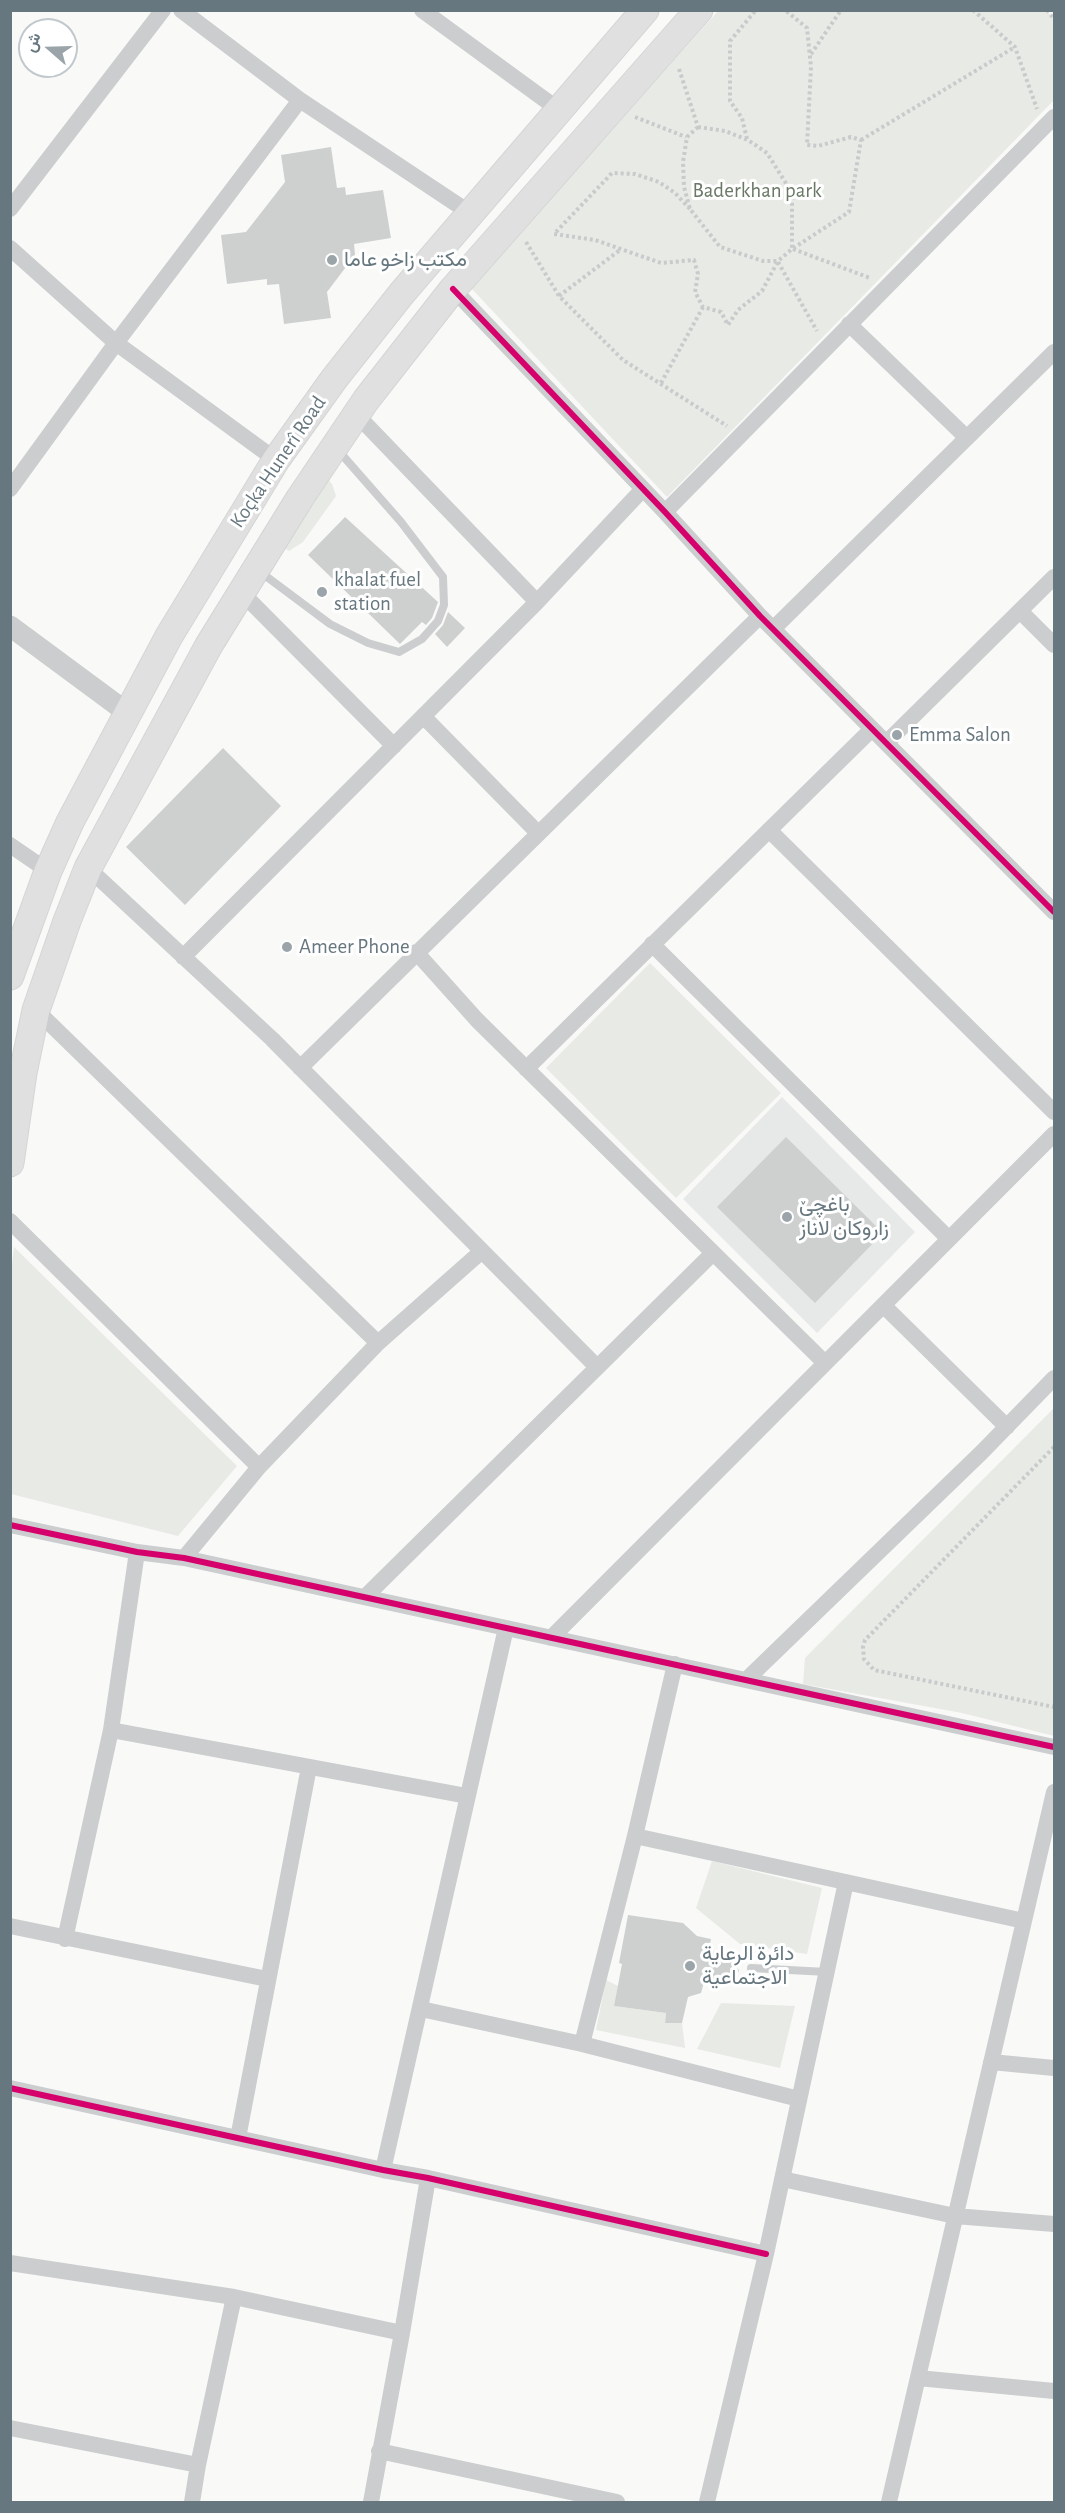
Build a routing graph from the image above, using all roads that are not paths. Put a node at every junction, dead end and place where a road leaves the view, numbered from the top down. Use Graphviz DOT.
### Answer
graph roads {
  1 [pos="163,10"];
  2 [pos="181,10"];
  3 [pos="422,10"];
  4 [pos="645,10"];
  5 [pos="699,10"];
  6 [pos="300,100"];
  7 [pos="559,110"];
  8 [pos="1047,116"];
  9 [pos="10,209"];
  10 [pos="470,213"];
  11 [pos="10,248"];
  12 [pos="453,290"];
  13 [pos="849,324"];
  14 [pos="369,333"];
  15 [pos="116,343"];
  16 [pos="1054,352"];
  17 [pos="401,356"];
  18 [pos="356,414"];
  19 [pos="967,438"];
  20 [pos="334,446"];
  21 [pos="276,460"];
  22 [pos="10,489"];
  23 [pos="643,489"];
  24 [pos="665,512"];
  25 [pos="256,568"];
  26 [pos="1054,577"];
  27 [pos="242,593"];
  28 [pos="537,602"];
  29 [pos="1020,611"];
  30 [pos="760,616"];
  31 [pos="10,626"];
  32 [pos="773,629"];
  33 [pos="1054,645"];
  34 [pos="129,714"];
  35 [pos="423,716"];
  36 [pos="872,729"];
  37 [pos="886,743"];
  38 [pos="394,746"];
  39 [pos="769,830"];
  40 [pos="538,833"];
  41 [pos="10,845"];
  42 [pos="88,868"];
  43 [pos="48,871"];
  44 [pos="1054,912"];
  45 [pos="652,944"];
  46 [pos="416,952"];
  47 [pos="183,957"];
  48 [pos="10,976"];
  49 [pos="36,1010"];
  50 [pos="300,1068"];
  51 [pos="526,1069"];
  52 [pos="1054,1112"];
  53 [pos="1054,1134"];
  54 [pos="10,1163"];
  55 [pos="10,1221"];
  56 [pos="949,1239"];
  57 [pos="482,1251"];
  58 [pos="713,1253"];
  59 [pos="883,1305"];
  60 [pos="378,1343"];
  61 [pos="825,1363"];
  62 [pos="596,1366"];
  63 [pos="1054,1378"];
  64 [pos="1007,1427"];
  65 [pos="259,1467"];
  66 [pos="10,1525"];
  67 [pos="137,1552"];
  68 [pos="184,1558"];
  69 [pos="365,1597"];
  70 [pos="506,1628"];
  71 [pos="551,1638"];
  72 [pos="675,1664"];
  73 [pos="746,1680"];
  74 [pos="111,1730"];
  75 [pos="1054,1747"];
  76 [pos="309,1767"];
  77 [pos="1054,1792"];
  78 [pos="467,1796"];
  79 [pos="635,1836"];
  80 [pos="846,1882"];
  81 [pos="1024,1921"];
  82 [pos="10,1926"];
  83 [pos="65,1939"];
  84 [pos="751,1968"];
  85 [pos="826,1972"];
  86 [pos="267,1979"];
  87 [pos="421,2009"];
  88 [pos="582,2044"];
  89 [pos="991,2062"];
  90 [pos="1054,2068"];
  91 [pos="10,2088"];
  92 [pos="799,2099"];
  93 [pos="238,2138"];
  94 [pos="382,2170"];
  95 [pos="428,2178"];
  96 [pos="782,2179"];
  97 [pos="955,2216"];
  98 [pos="1054,2224"];
  99 [pos="766,2254"];
  100 [pos="10,2263"];
  101 [pos="234,2297"];
  102 [pos="402,2333"];
  103 [pos="918,2378"];
  104 [pos="1054,2391"];
  105 [pos="10,2428"];
  106 [pos="379,2451"];
  107 [pos="198,2465"];
  108 [pos="192,2502"];
  109 [pos="371,2502"];
  110 [pos="617,2502"];
  111 [pos="707,2502"];
  112 [pos="889,2502"];
  1 -- 9 [label="street"];
  2 -- 6 [label="street"];
  3 -- 7 [label="street"];
  4 -- 7 [label="main road, Koçka Hunerî Road"];
  5 -- 12 [label="main road"];
  6 -- 10 [label="street"];
  6 -- 15 [label="street"];
  7 -- 10 [label="main road, Koçka Hunerî Road"];
  8 -- 13 [label="street"];
  10 -- 14 [label="main road, Koçka Hunerî Road"];
  11 -- 15 [label="street"];
  12 -- 17 [label="main road"];
  12 -- 23 [label="street"];
  13 -- 19 [label="street"];
  13 -- 24 [label="street"];
  14 -- 17 [label="main road"];
  14 -- 21 [label="main road, Koçka Hunerî Road"];
  15 -- 21 [label="street"];
  15 -- 22 [label="street"];
  16 -- 19 [label="street"];
  17 -- 18 [label="main road"];
  18 -- 20 [label="main road"];
  18 -- 28 [label="street"];
  19 -- 32 [label="street"];
  20 -- 25 [label="main road"];
  20 -- 25 [label="lane"];
  21 -- 34 [label="main road, Koçka Hunerî Road"];
  23 -- 24 [label="street"];
  23 -- 28 [label="street"];
  24 -- 30 [label="street"];
  25 -- 27 [label="main road"];
  26 -- 29 [label="street"];
  27 -- 38 [label="street"];
  27 -- 42 [label="main road"];
  28 -- 35 [label="street"];
  29 -- 33 [label="street"];
  29 -- 37 [label="street"];
  30 -- 32 [label="street"];
  30 -- 40 [label="street"];
  31 -- 34 [label="street"];
  32 -- 36 [label="street"];
  34 -- 43 [label="main road, Koçka Hunerî Road"];
  35 -- 38 [label="street"];
  35 -- 40 [label="street"];
  36 -- 37 [label="street"];
  36 -- 39 [label="street"];
  37 -- 44 [label="street"];
  38 -- 47 [label="street"];
  39 -- 45 [label="street"];
  39 -- 52 [label="street"];
  40 -- 46 [label="street"];
  41 -- 43 [label="street"];
  42 -- 47 [label="street"];
  42 -- 49 [label="main road"];
  43 -- 48 [label="main road, Koçka Hunerî Road"];
  45 -- 51 [label="street"];
  45 -- 56 [label="street"];
  46 -- 50 [label="street"];
  46 -- 51 [label="street"];
  47 -- 50 [label="street"];
  49 -- 54 [label="main road"];
  49 -- 60 [label="street"];
  50 -- 57 [label="street"];
  51 -- 58 [label="street"];
  53 -- 56 [label="street"];
  55 -- 65 [label="street"];
  56 -- 59 [label="street"];
  57 -- 60 [label="street"];
  57 -- 62 [label="street"];
  58 -- 61 [label="street"];
  58 -- 62 [label="street"];
  59 -- 61 [label="street"];
  59 -- 64 [label="street"];
  60 -- 65 [label="street"];
  61 -- 71 [label="street"];
  62 -- 69 [label="street"];
  63 -- 64 [label="street"];
  64 -- 73 [label="street"];
  65 -- 68 [label="street"];
  66 -- 67 [label="street"];
  67 -- 68 [label="street"];
  67 -- 74 [label="street"];
  68 -- 69 [label="street"];
  69 -- 70 [label="street"];
  70 -- 71 [label="street"];
  70 -- 78 [label="street"];
  71 -- 72 [label="street"];
  72 -- 73 [label="street"];
  72 -- 79 [label="street"];
  73 -- 75 [label="street"];
  74 -- 76 [label="street"];
  74 -- 83 [label="street"];
  76 -- 78 [label="street"];
  76 -- 86 [label="street"];
  77 -- 81 [label="street"];
  78 -- 87 [label="street"];
  79 -- 80 [label="street"];
  79 -- 88 [label="street"];
  80 -- 81 [label="street"];
  80 -- 85 [label="street"];
  81 -- 89 [label="street"];
  82 -- 83 [label="street"];
  83 -- 86 [label="street"];
  84 -- 85 [label="lane"];
  85 -- 92 [label="street"];
  86 -- 93 [label="street"];
  87 -- 88 [label="street"];
  87 -- 94 [label="street"];
  88 -- 92 [label="street"];
  89 -- 90 [label="street"];
  89 -- 97 [label="street"];
  91 -- 93 [label="street"];
  92 -- 96 [label="street"];
  93 -- 94 [label="street"];
  94 -- 95 [label="street"];
  95 -- 99 [label="street"];
  95 -- 102 [label="street"];
  96 -- 97 [label="street"];
  96 -- 99 [label="street"];
  97 -- 98 [label="street"];
  97 -- 103 [label="street"];
  99 -- 111 [label="street"];
  100 -- 101 [label="street"];
  101 -- 102 [label="street"];
  101 -- 107 [label="street"];
  102 -- 106 [label="street"];
  103 -- 104 [label="street"];
  103 -- 112 [label="street"];
  105 -- 107 [label="street"];
  106 -- 109 [label="street"];
  106 -- 110 [label="street"];
  107 -- 108 [label="street"];
}
